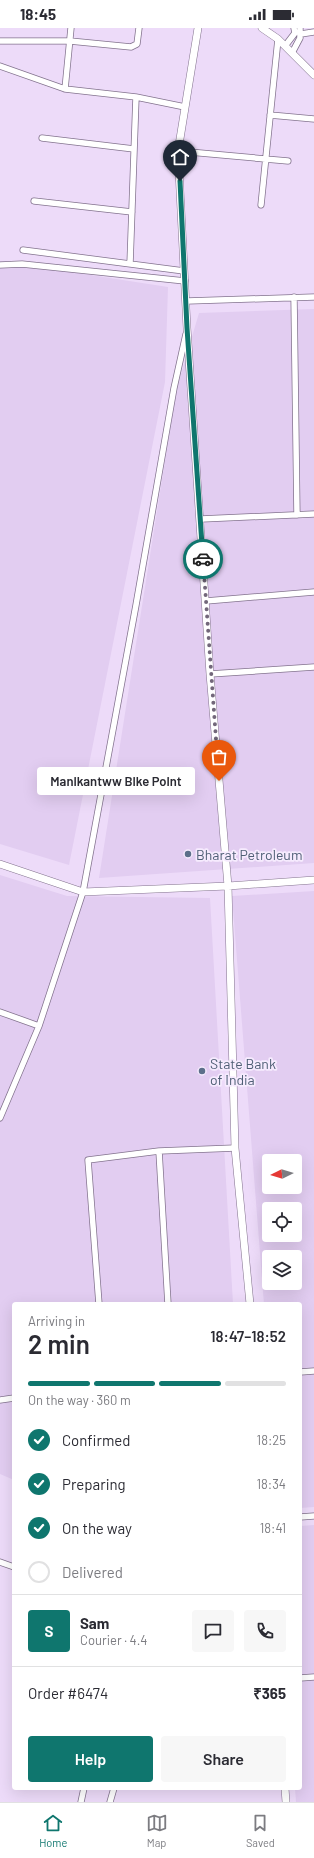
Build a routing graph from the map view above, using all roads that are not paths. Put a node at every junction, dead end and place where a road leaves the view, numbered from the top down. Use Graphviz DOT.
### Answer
graph roads {
  1 [pos="71,28"];
  2 [pos="139,28"];
  3 [pos="198,28"];
  4 [pos="262,28"];
  5 [pos="294,28"];
  6 [pos="300,31"];
  7 [pos="314,32"];
  8 [pos="278,39"];
  9 [pos="0,41"];
  10 [pos="70,41"];
  11 [pos="285,46"];
  12 [pos="292,53"];
  13 [pos="0,66"];
  14 [pos="314,75"];
  15 [pos="65,89"];
  16 [pos="136,97"];
  17 [pos="185,107"];
  18 [pos="270,115"];
  19 [pos="314,119"];
  20 [pos="42,138"];
  21 [pos="134,148"];
  22 [pos="178,151"];
  23 [pos="266,159"];
  24 [pos="288,161"];
  25 [pos="34,201"];
  26 [pos="261,205"];
  27 [pos="132,212"];
  28 [pos="23,250"];
  29 [pos="130,264"];
  30 [pos="0,265"];
  31 [pos="184,271"];
  32 [pos="185,281"];
  33 [pos="314,297"];
  34 [pos="294,298"];
  35 [pos="187,301"];
  36 [pos="187,328"];
  37 [pos="314,514"];
  38 [pos="297,515"];
  39 [pos="201,519"];
  40 [pos="314,592"];
  41 [pos="206,601"];
  42 [pos="314,667"];
  43 [pos="210,674"];
  44 [pos="0,864"];
  45 [pos="314,880"];
  46 [pos="228,886"];
  47 [pos="83,892"];
  48 [pos="0,1012"];
  49 [pos="39,1026"];
  50 [pos="0,1118"];
  51 [pos="235,1148"];
  52 [pos="159,1151"];
  53 [pos="99,1302"];
  54 [pos="168,1302"];
  55 [pos="250,1302"];
  56 [pos="314,1371"];
  57 [pos="302,1372"];
  58 [pos="12,1398"];
  59 [pos="0,1400"];
  60 [pos="314,1516"];
  61 [pos="302,1517"];
  62 [pos="0,1562"];
  63 [pos="12,1566"];
  64 [pos="314,1677"];
  65 [pos="302,1678"];
  66 [pos="84,1790"];
  67 [pos="113,1790"];
  68 [pos="285,1790"];
  69 [pos="81,1802"];
  70 [pos="110,1802"];
  71 [pos="286,1802"];
  1 -- 10 [label="street"];
  2 -- 10 [label="street"];
  3 -- 17 [label="street"];
  4 -- 8 [label="street"];
  5 -- 11 [label="street"];
  6 -- 7 [label="street"];
  6 -- 12 [label="street"];
  8 -- 11 [label="street"];
  8 -- 18 [label="street"];
  9 -- 10 [label="street"];
  10 -- 15 [label="street"];
  11 -- 12 [label="street"];
  12 -- 14 [label="street"];
  13 -- 15 [label="street"];
  15 -- 16 [label="street"];
  16 -- 17 [label="street"];
  16 -- 21 [label="street"];
  17 -- 22 [label="street"];
  18 -- 19 [label="street"];
  18 -- 23 [label="street"];
  20 -- 21 [label="street"];
  21 -- 27 [label="street"];
  22 -- 23 [label="street"];
  22 -- 31 [label="street"];
  23 -- 24 [label="street"];
  23 -- 26 [label="street"];
  25 -- 27 [label="street"];
  27 -- 29 [label="street"];
  28 -- 29 [label="street"];
  29 -- 31 [label="street"];
  30 -- 32 [label="street"];
  31 -- 32 [label="street"];
  32 -- 35 [label="street"];
  33 -- 34 [label="street"];
  34 -- 35 [label="street"];
  34 -- 38 [label="street"];
  35 -- 36 [label="street"];
  36 -- 39 [label="street"];
  36 -- 47 [label="street"];
  37 -- 38 [label="street"];
  38 -- 39 [label="street"];
  39 -- 41 [label="street"];
  40 -- 41 [label="street"];
  41 -- 43 [label="street"];
  42 -- 43 [label="street"];
  43 -- 46 [label="street"];
  44 -- 47 [label="street"];
  45 -- 46 [label="street"];
  46 -- 47 [label="street"];
  46 -- 51 [label="street"];
  47 -- 49 [label="street"];
  48 -- 49 [label="street"];
  49 -- 50 [label="street"];
  51 -- 52 [label="street"];
  51 -- 55 [label="street"];
  52 -- 53 [label="street"];
  52 -- 54 [label="street"];
  56 -- 57 [label="street"];
  58 -- 59 [label="street"];
  60 -- 61 [label="street"];
  62 -- 63 [label="street"];
  64 -- 65 [label="street"];
  66 -- 69 [label="street"];
  67 -- 70 [label="street"];
  68 -- 71 [label="street"];
}
